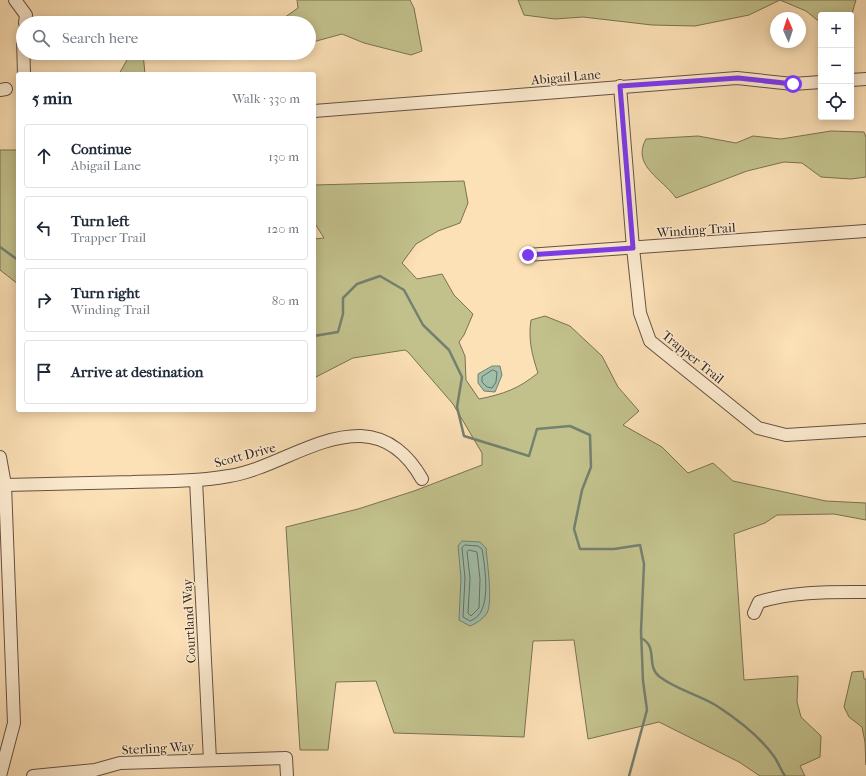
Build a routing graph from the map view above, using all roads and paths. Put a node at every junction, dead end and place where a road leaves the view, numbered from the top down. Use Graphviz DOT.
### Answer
graph roads {
  1 [pos="15,0"];
  2 [pos="26,16"];
  3 [pos="24,60"];
  4 [pos="24,72"];
  5 [pos="854,80"];
  6 [pos="866,80"];
  7 [pos="818,82"];
  8 [pos="620,86"];
  9 [pos="316,111"];
  10 [pos="866,231"];
  11 [pos="633,248"];
  12 [pos="528,255"];
  13 [pos="866,430"];
  14 [pos="0,457"];
  15 [pos="422,479"];
  16 [pos="196,480"];
  17 [pos="5,485"];
  18 [pos="4,532"];
  19 [pos="866,592"];
  20 [pos="754,613"];
  21 [pos="210,760"];
  22 [pos="0,776"];
  23 [pos="33,776"];
  24 [pos="287,776"];
  1 -- 2 [label="street"];
  3 -- 4 [label="street"];
  5 -- 6 [label="street"];
  7 -- 8 [label="street, Abigail Lane"];
  8 -- 9 [label="street, Abigail Lane"];
  8 -- 11 [label="street, Trapper Trail"];
  10 -- 11 [label="street, Winding Trail"];
  11 -- 12 [label="street, Winding Trail"];
  11 -- 13 [label="street, Trapper Trail"];
  14 -- 17 [label="street"];
  15 -- 16 [label="street, Scott Drive"];
  16 -- 17 [label="street, Scott Drive"];
  16 -- 21 [label="street, Courtland Way"];
  17 -- 18 [label="street"];
  18 -- 22 [label="street"];
  19 -- 20 [label="street"];
  21 -- 23 [label="street, Sterling Way"];
  21 -- 24 [label="street, Sterling Way"];
}
